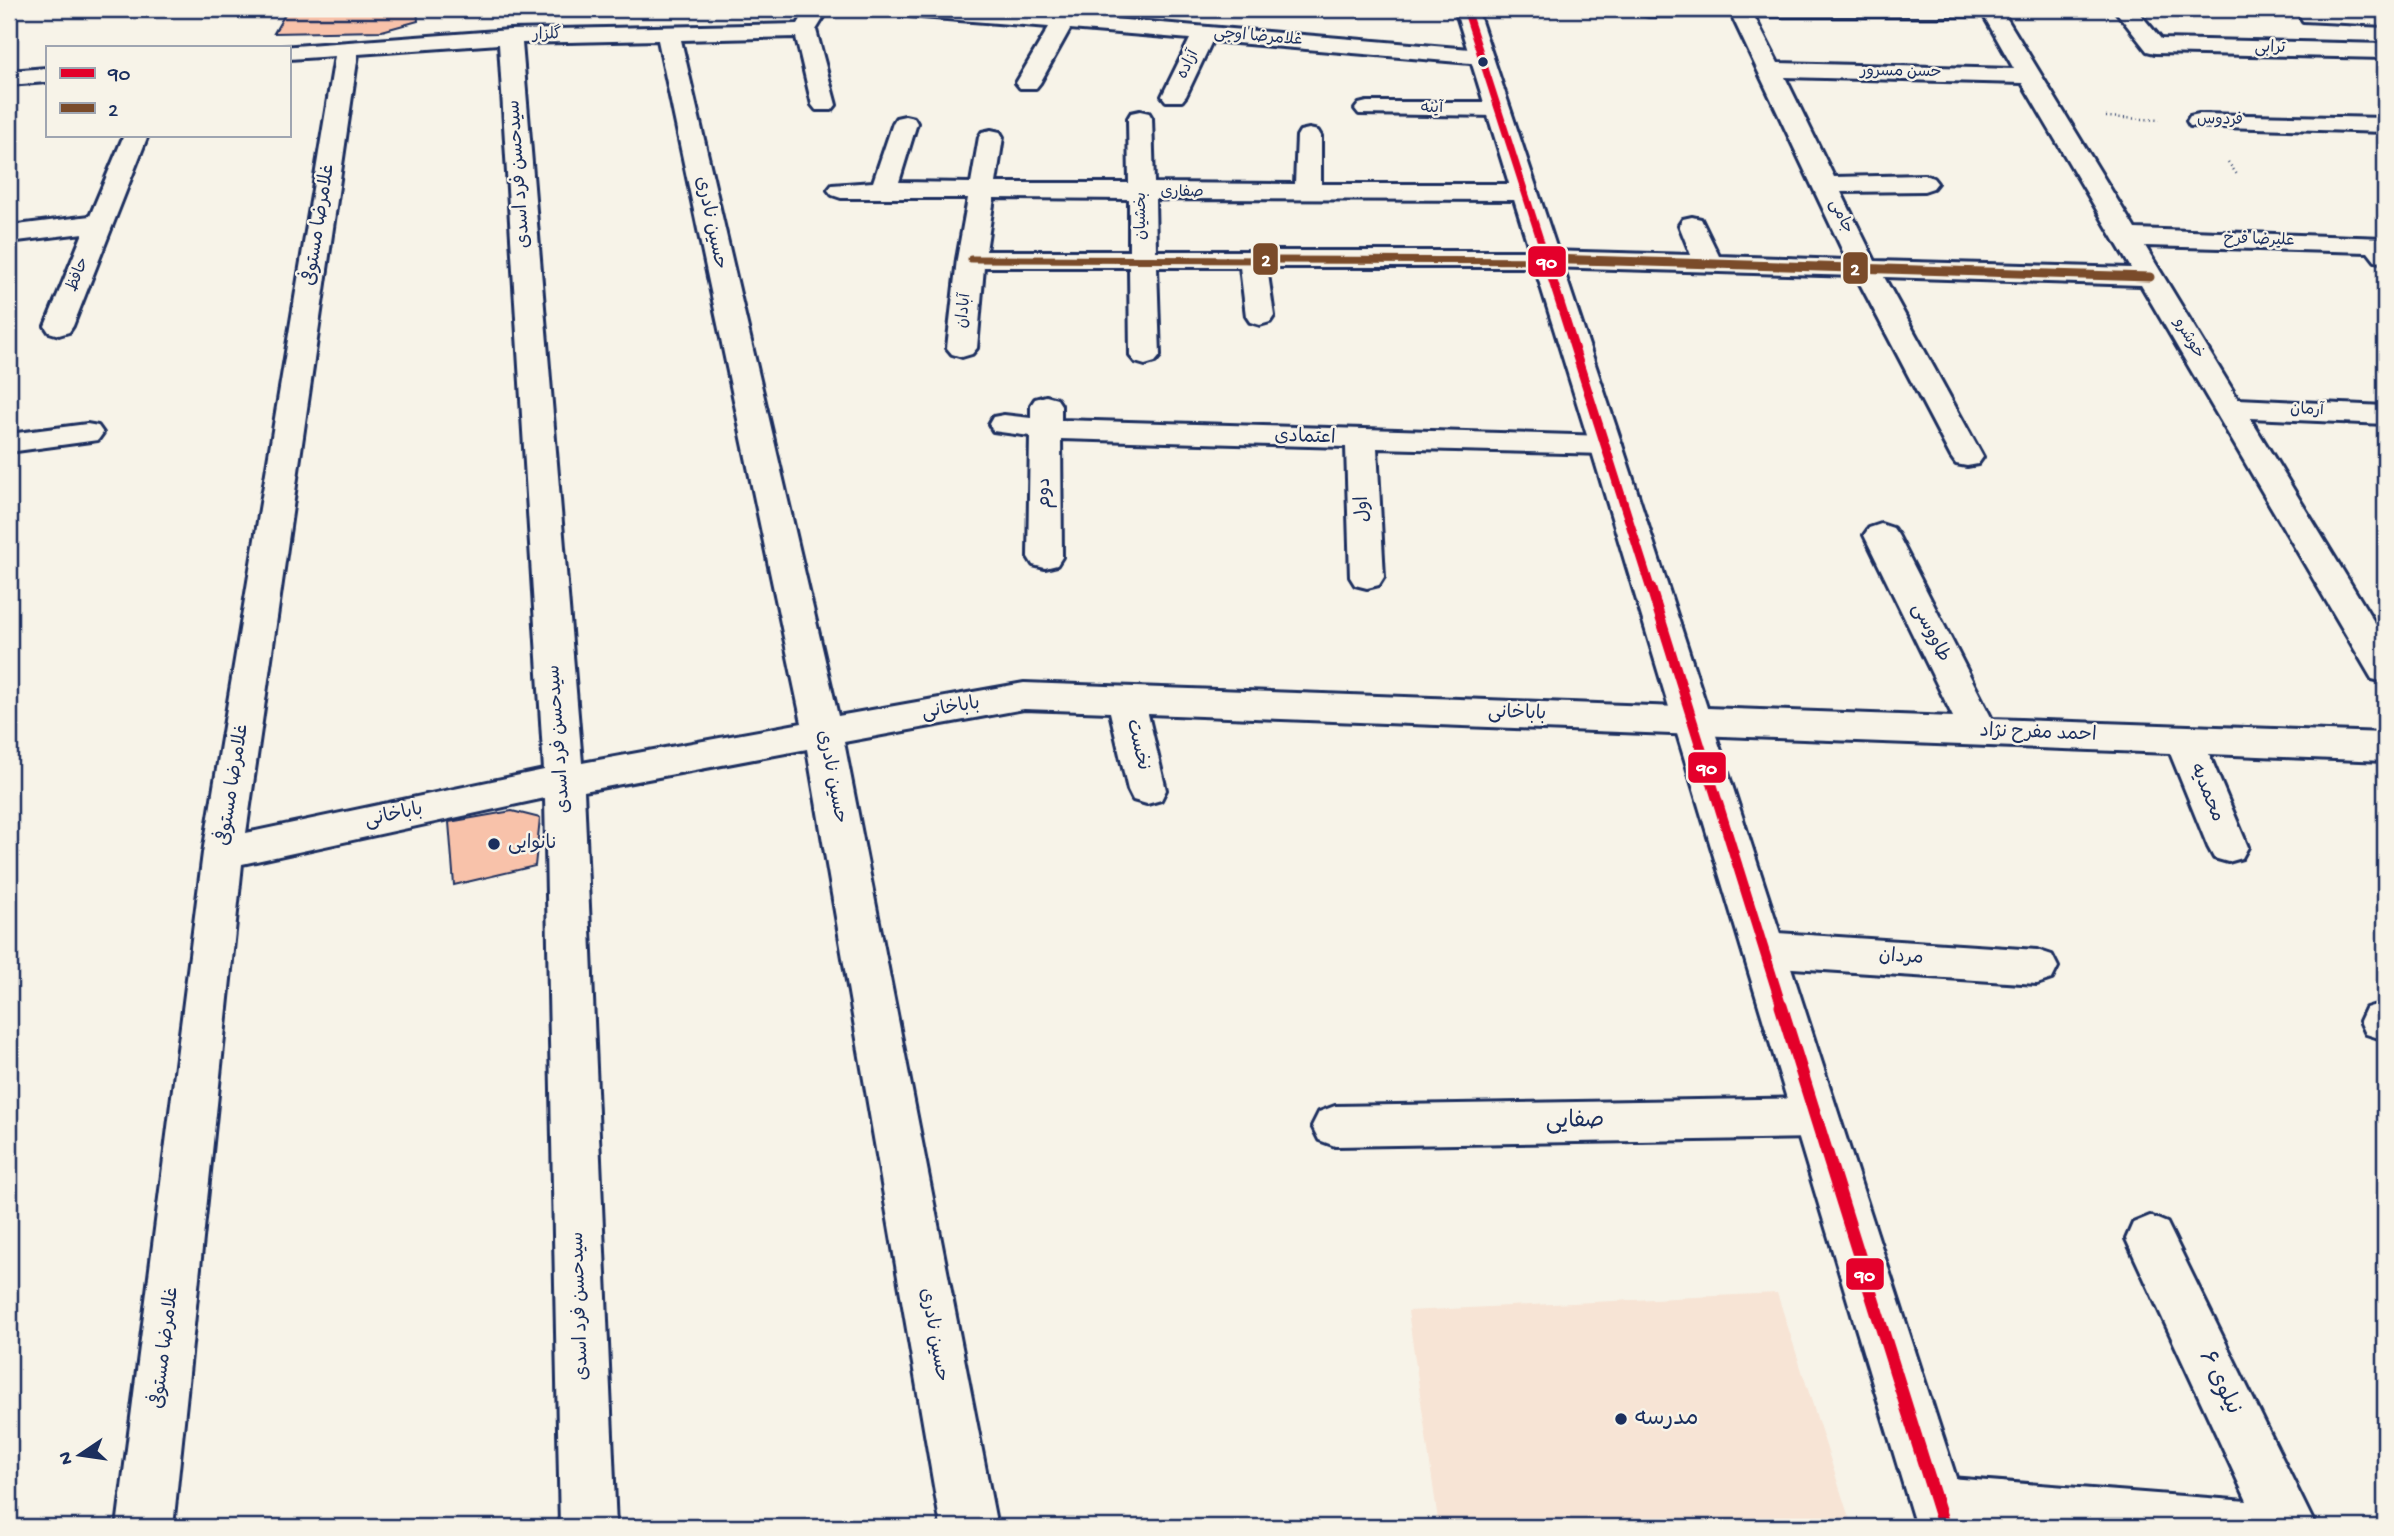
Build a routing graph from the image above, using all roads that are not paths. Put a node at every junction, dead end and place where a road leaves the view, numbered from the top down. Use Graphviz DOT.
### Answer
graph roads {
  1 [pos="818,9"];
  2 [pos="908,9"];
  3 [pos="1465,9"];
  4 [pos="1650,9"];
  5 [pos="1741,9"];
  6 [pos="1990,9"];
  7 [pos="2125,9"];
  8 [pos="1066,15"];
  9 [pos="2311,16"];
  10 [pos="2385,18"];
  11 [pos="517,27"];
  12 [pos="805,30"];
  13 [pos="668,33"];
  14 [pos="1204,34"];
  15 [pos="348,47"];
  16 [pos="2385,51"];
  17 [pos="290,52"];
  18 [pos="1482,57"];
  19 [pos="1771,70"];
  20 [pos="46,75"];
  21 [pos="2030,76"];
  22 [pos="9,78"];
  23 [pos="1028,83"];
  24 [pos="1174,96"];
  25 [pos="824,105"];
  26 [pos="1367,109"];
  27 [pos="1498,109"];
  28 [pos="1140,118"];
  29 [pos="2199,121"];
  30 [pos="905,123"];
  31 [pos="2385,125"];
  32 [pos="136,136"];
  33 [pos="1309,136"];
  34 [pos="991,137"];
  35 [pos="1924,183"];
  36 [pos="1824,185"];
  37 [pos="884,189"];
  38 [pos="841,190"];
  39 [pos="983,190"];
  40 [pos="1308,192"];
  41 [pos="1523,192"];
  42 [pos="1142,193"];
  43 [pos="98,223"];
  44 [pos="1692,225"];
  45 [pos="9,234"];
  46 [pos="2127,237"];
  47 [pos="2385,255"];
  48 [pos="971,259"];
  49 [pos="1547,259"];
  50 [pos="1142,261"];
  51 [pos="1253,261"];
  52 [pos="1710,265"];
  53 [pos="1865,268"];
  54 [pos="2150,277"];
  55 [pos="1260,316"];
  56 [pos="59,326"];
  57 [pos="962,348"];
  58 [pos="1145,356"];
  59 [pos="2229,408"];
  60 [pos="2385,415"];
  61 [pos="1046,416"];
  62 [pos="1004,424"];
  63 [pos="87,433"];
  64 [pos="1361,440"];
  65 [pos="9,443"];
  66 [pos="1606,446"];
  67 [pos="1967,457"];
  68 [pos="1881,536"];
  69 [pos="1045,557"];
  70 [pos="1367,577"];
  71 [pos="2385,670"];
  72 [pos="1126,700"];
  73 [pos="1691,720"];
  74 [pos="1979,731"];
  75 [pos="823,733"];
  76 [pos="2184,739"];
  77 [pos="2385,747"];
  78 [pos="564,780"];
  79 [pos="1147,790"];
  80 [pos="2228,847"];
  81 [pos="223,853"];
  82 [pos="1764,949"];
  83 [pos="2038,967"];
  84 [pos="1816,1118"];
  85 [pos="1335,1126"];
  86 [pos="2150,1239"];
  87 [pos="1941,1516"];
  88 [pos="145,1527"];
  89 [pos="588,1527"];
  90 [pos="969,1527"];
  91 [pos="2244,1527"];
  92 [pos="2288,1527"];
  1 -- 12 [label="street"];
  2 -- 8 [label="street, غلامرضا اوجی"];
  3 -- 18 [label="street"];
  4 -- 5 [label="street"];
  5 -- 6 [label="street"];
  5 -- 19 [label="street, جامی"];
  6 -- 21 [label="street, خوشرو"];
  7 -- 16 [label="street, ترابی"];
  8 -- 14 [label="street, غلامرضا اوجی"];
  8 -- 23 [label="street"];
  9 -- 10 [label="street"];
  11 -- 13 [label="street, گلزار"];
  11 -- 15 [label="street, گلزار"];
  11 -- 78 [label="street, سیدحسن فرد اسدی"];
  12 -- 13 [label="street, گلزار"];
  12 -- 25 [label="street"];
  13 -- 75 [label="street, حسین نادری"];
  14 -- 18 [label="street, غلامرضا اوجی"];
  14 -- 24 [label="street, آزاده"];
  15 -- 17 [label="street, گلزار"];
  15 -- 81 [label="street, غلامرضا مستوفی"];
  18 -- 27 [label="street"];
  19 -- 21 [label="street, حسن مسرور"];
  19 -- 36 [label="street, جامی"];
  20 -- 22 [label="street"];
  21 -- 46 [label="street, خوشرو"];
  26 -- 27 [label="street, آینه"];
  27 -- 41 [label="street"];
  28 -- 42 [label="street, بخشیان"];
  29 -- 31 [label="street, فردوس"];
  30 -- 37 [label="street"];
  32 -- 43 [label="street, حافظ"];
  33 -- 40 [label="street"];
  34 -- 39 [label="street"];
  35 -- 36 [label="street"];
  36 -- 53 [label="street, جامی"];
  37 -- 38 [label="street, صفاری"];
  37 -- 39 [label="street, صفاری"];
  39 -- 42 [label="street, صفاری"];
  39 -- 48 [label="street, آبادان"];
  40 -- 41 [label="street, صفاری"];
  40 -- 42 [label="street, صفاری"];
  41 -- 49 [label="street"];
  42 -- 50 [label="street, بخشیان"];
  43 -- 45 [label="street"];
  43 -- 56 [label="street, حافظ"];
  44 -- 52 [label="street"];
  46 -- 47 [label="street, علیرضا فرخ"];
  46 -- 54 [label="street, خوشرو"];
  48 -- 50 [label="street"];
  48 -- 57 [label="street, آبادان"];
  49 -- 51 [label="street"];
  49 -- 52 [label="street"];
  49 -- 66 [label="street"];
  50 -- 51 [label="street"];
  50 -- 58 [label="street, بخشیان"];
  51 -- 55 [label="street"];
  52 -- 53 [label="street"];
  53 -- 54 [label="street"];
  53 -- 67 [label="street, جامی"];
  54 -- 59 [label="street, خوشرو"];
  59 -- 60 [label="street, آرمان"];
  59 -- 71 [label="street, خوشرو"];
  61 -- 62 [label="street, اعتمادی"];
  61 -- 64 [label="street, اعتمادی"];
  61 -- 69 [label="street, دوم"];
  63 -- 65 [label="street"];
  64 -- 66 [label="street, اعتمادی"];
  64 -- 70 [label="street, اول"];
  66 -- 73 [label="street"];
  68 -- 74 [label="street, طاووسی"];
  72 -- 73 [label="street, باباخانی"];
  72 -- 75 [label="street, باباخانی"];
  72 -- 79 [label="street, نخست"];
  73 -- 74 [label="street, احمد مفرح نژاد"];
  73 -- 82 [label="street"];
  74 -- 76 [label="street, احمد مفرح نژاد"];
  75 -- 78 [label="street, باباخانی"];
  75 -- 90 [label="street, حسین نادری"];
  76 -- 77 [label="street, احمد مفرح نژاد"];
  76 -- 80 [label="street, محمدیه"];
  78 -- 81 [label="street, باباخانی"];
  78 -- 89 [label="street, سیدحسن فرد اسدی"];
  81 -- 88 [label="street, غلامرضا مستوفی"];
  82 -- 83 [label="street, مردان"];
  82 -- 84 [label="street"];
  84 -- 85 [label="street, صفایی"];
  84 -- 87 [label="street"];
  86 -- 92 [label="street, نیلوی ۶"];
  87 -- 91 [label="street"];
}
